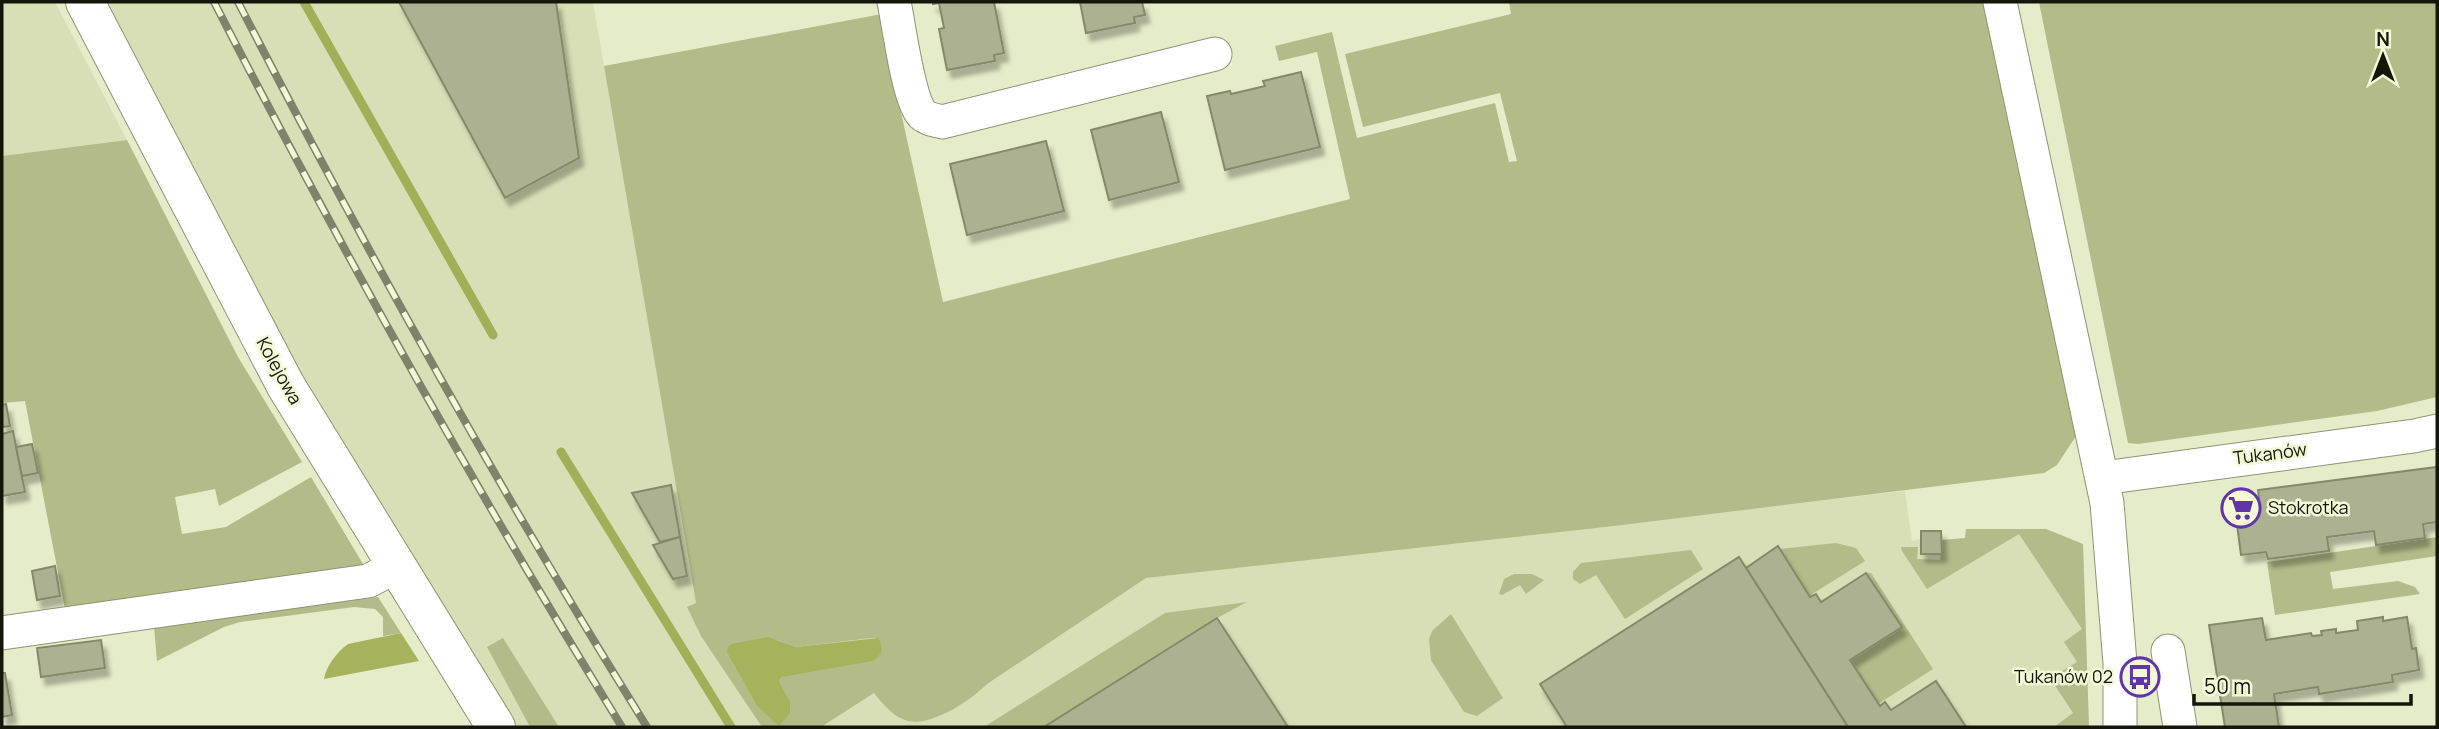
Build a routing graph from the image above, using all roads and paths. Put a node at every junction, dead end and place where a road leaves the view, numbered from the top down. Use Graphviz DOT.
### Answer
graph roads {
  1 [pos="85,2"];
  2 [pos="894,2"];
  3 [pos="2000,2"];
  4 [pos="1215,54"];
  5 [pos="2437,431"];
  6 [pos="2103,478"];
  7 [pos="397,566"];
  8 [pos="2,633"];
  9 [pos="2168,651"];
  10 [pos="496,727"];
  11 [pos="2120,727"];
  12 [pos="2180,727"];
  1 -- 7 [label="street, Kolejowa"];
  2 -- 4 [label="street"];
  3 -- 6 [label="street"];
  5 -- 6 [label="street, Tukanów"];
  6 -- 11 [label="street"];
  7 -- 8 [label="street"];
  7 -- 10 [label="street, Kolejowa"];
  9 -- 12 [label="street"];
}
